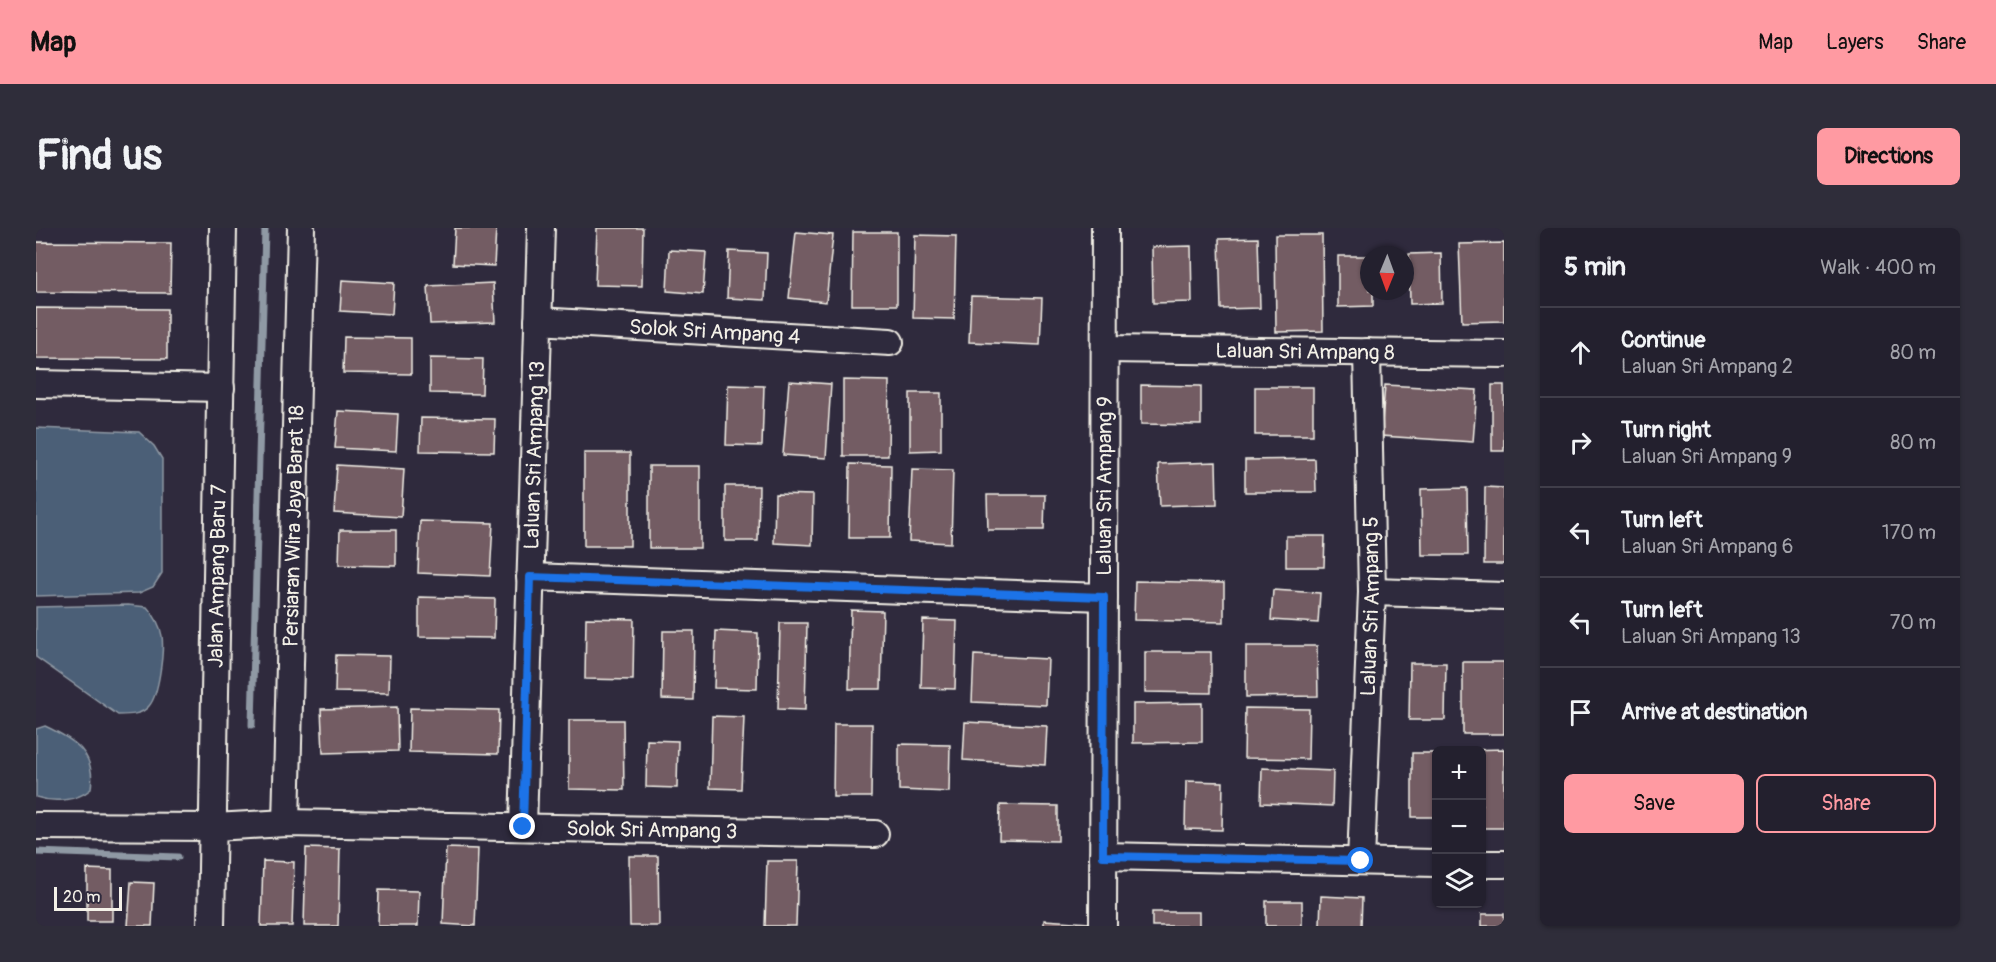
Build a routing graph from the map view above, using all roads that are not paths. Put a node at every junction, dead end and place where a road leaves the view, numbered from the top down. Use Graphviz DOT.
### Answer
graph roads {
  1 [pos="223,228"];
  2 [pos="301,228"];
  3 [pos="541,228"];
  4 [pos="1105,228"];
  5 [pos="538,321"];
  6 [pos="890,342"];
  7 [pos="1105,349"];
  8 [pos="1367,352"];
  9 [pos="1504,354"];
  10 [pos="36,384"];
  11 [pos="221,388"];
  12 [pos="530,577"];
  13 [pos="1372,592"];
  14 [pos="1504,596"];
  15 [pos="1104,597"];
  16 [pos="286,823"];
  17 [pos="36,826"];
  18 [pos="214,827"];
  19 [pos="523,827"];
  20 [pos="875,834"];
  21 [pos="1103,856"];
  22 [pos="1361,861"];
  23 [pos="1432,863"];
  24 [pos="1486,864"];
  25 [pos="1504,864"];
  26 [pos="211,926"];
  27 [pos="1103,926"];
  1 -- 11 [label="street, Jalan Ampang Baru 7"];
  2 -- 16 [label="street, Persiaran Wira Jaya Barat 18"];
  3 -- 5 [label="street, Laluan Sri Ampang 13"];
  4 -- 7 [label="street, Laluan Sri Ampang 9"];
  5 -- 6 [label="street, Solok Sri Ampang 4"];
  5 -- 12 [label="street, Laluan Sri Ampang 13"];
  7 -- 8 [label="street, Laluan Sri Ampang 8"];
  7 -- 15 [label="street, Laluan Sri Ampang 9"];
  8 -- 9 [label="street, Laluan Sri Ampang 8"];
  8 -- 13 [label="street, Laluan Sri Ampang 5"];
  10 -- 11 [label="street"];
  11 -- 18 [label="street, Jalan Ampang Baru 7"];
  12 -- 15 [label="street"];
  12 -- 19 [label="street, Laluan Sri Ampang 13"];
  13 -- 14 [label="street"];
  13 -- 22 [label="street, Laluan Sri Ampang 5"];
  15 -- 21 [label="street, Laluan Sri Ampang 9"];
  16 -- 18 [label="street, Solok Sri Ampang 3"];
  16 -- 19 [label="street, Solok Sri Ampang 3"];
  17 -- 18 [label="street, Solok Sri Ampang 3"];
  18 -- 26 [label="street, Jalan Ampang Baru 7"];
  19 -- 20 [label="street, Solok Sri Ampang 3"];
  21 -- 22 [label="street"];
  21 -- 27 [label="street, Laluan Sri Ampang 9"];
  22 -- 23 [label="street"];
  24 -- 25 [label="street"];
}
